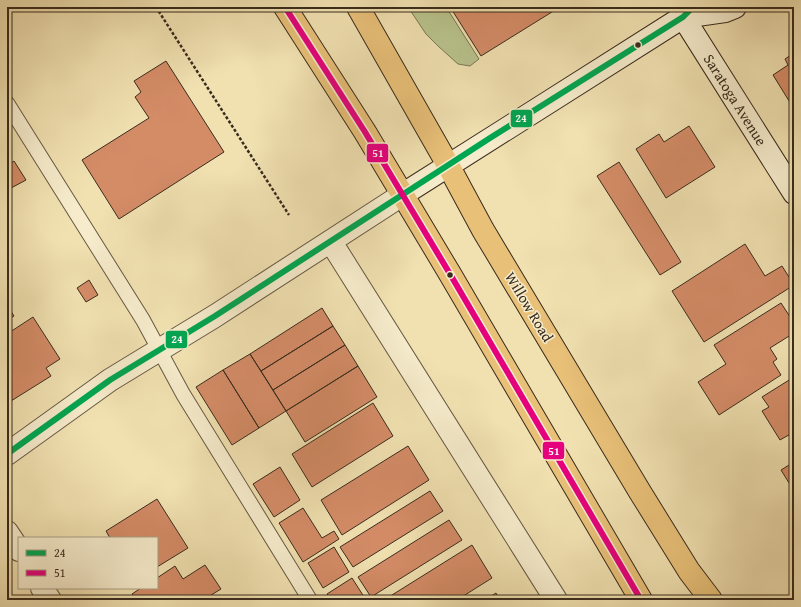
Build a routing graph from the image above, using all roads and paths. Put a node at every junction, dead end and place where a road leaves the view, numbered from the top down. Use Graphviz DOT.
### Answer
graph roads {
  1 [pos="156,7"];
  2 [pos="285,7"];
  3 [pos="358,7"];
  4 [pos="735,7"];
  5 [pos="684,10"];
  6 [pos="7,104"];
  7 [pos="448,165"];
  8 [pos="794,193"];
  9 [pos="402,195"];
  10 [pos="289,215"];
  11 [pos="331,242"];
  12 [pos="158,350"];
  13 [pos="7,454"];
  14 [pos="7,532"];
  15 [pos="18,548"];
  16 [pos="43,589"];
  17 [pos="50,600"];
  18 [pos="310,600"];
  19 [pos="556,600"];
  20 [pos="640,600"];
  21 [pos="711,600"];
  1 -- 10 [label="path"];
  2 -- 9 [label="main road"];
  3 -- 7 [label="main road, Willow Road"];
  4 -- 5 [label="street"];
  5 -- 7 [label="street"];
  5 -- 8 [label="street, Saratoga Avenue"];
  6 -- 12 [label="lane"];
  7 -- 9 [label="street"];
  7 -- 21 [label="main road, Willow Road"];
  9 -- 11 [label="street"];
  9 -- 20 [label="main road"];
  11 -- 12 [label="street"];
  11 -- 19 [label="street"];
  12 -- 13 [label="street"];
  12 -- 18 [label="lane"];
  14 -- 15 [label="street"];
  16 -- 17 [label="street"];
}
